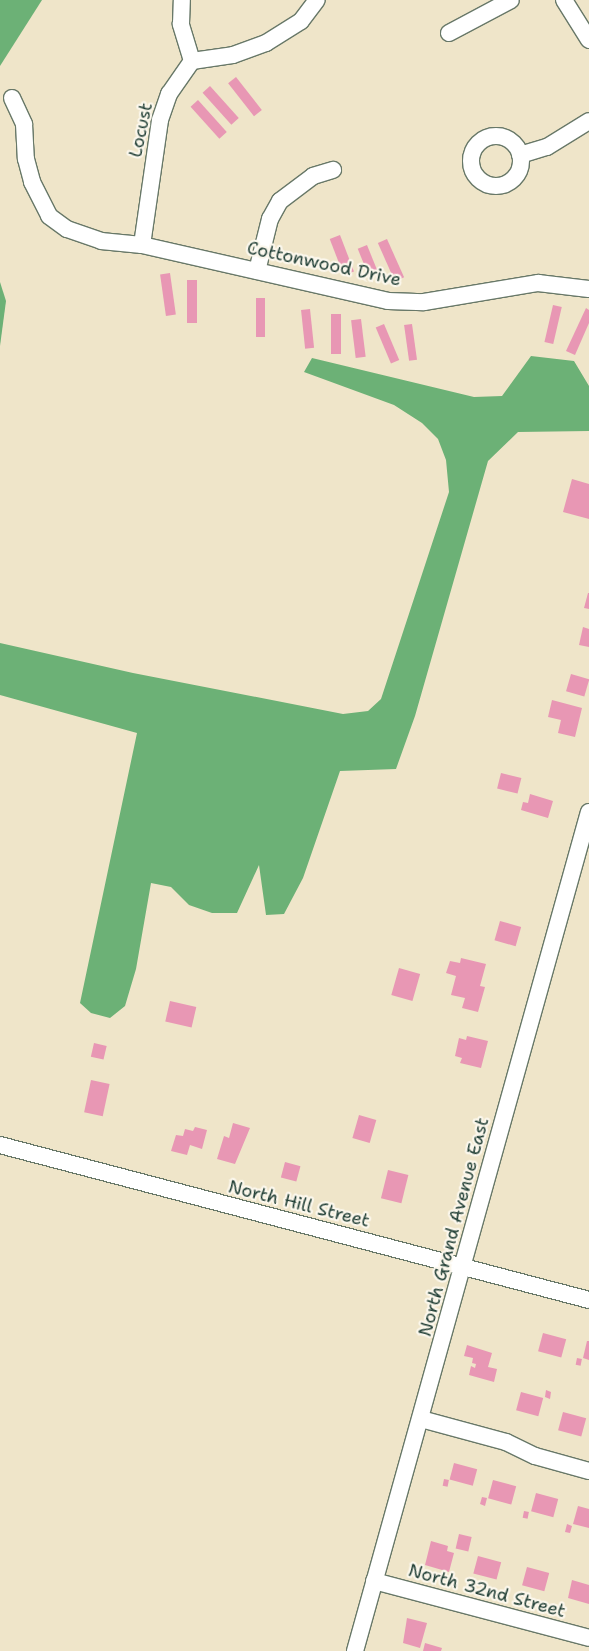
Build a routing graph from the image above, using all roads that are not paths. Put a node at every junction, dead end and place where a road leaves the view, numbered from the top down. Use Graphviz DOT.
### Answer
graph roads {
  1 [pos="182,0"];
  2 [pos="317,0"];
  3 [pos="511,0"];
  4 [pos="564,0"];
  5 [pos="449,33"];
  6 [pos="589,40"];
  7 [pos="192,61"];
  8 [pos="12,98"];
  9 [pos="589,121"];
  10 [pos="520,154"];
  11 [pos="333,170"];
  12 [pos="142,245"];
  13 [pos="257,271"];
  14 [pos="589,289"];
  15 [pos="589,812"];
  16 [pos="0,1145"];
  17 [pos="464,1266"];
  18 [pos="589,1300"];
  19 [pos="421,1420"];
  20 [pos="589,1471"];
  21 [pos="374,1582"];
  22 [pos="589,1638"];
  23 [pos="355,1651"];
  1 -- 7 [label="street"];
  2 -- 7 [label="street"];
  3 -- 5 [label="street"];
  4 -- 6 [label="street"];
  7 -- 12 [label="street, Locust"];
  8 -- 12 [label="street, Cottonwood Drive"];
  9 -- 10 [label="street"];
  11 -- 13 [label="street"];
  12 -- 13 [label="street, Cottonwood Drive"];
  13 -- 14 [label="street, Cottonwood Drive"];
  15 -- 17 [label="street, North Grand Avenue East"];
  16 -- 17 [label="street, North Hill Street"];
  17 -- 18 [label="street, North Hill Street"];
  17 -- 19 [label="street, North Grand Avenue East"];
  19 -- 20 [label="street"];
  19 -- 21 [label="street, North Grand Avenue East"];
  21 -- 22 [label="street, North 32nd Street"];
  21 -- 23 [label="street, North Grand Avenue East"];
}
